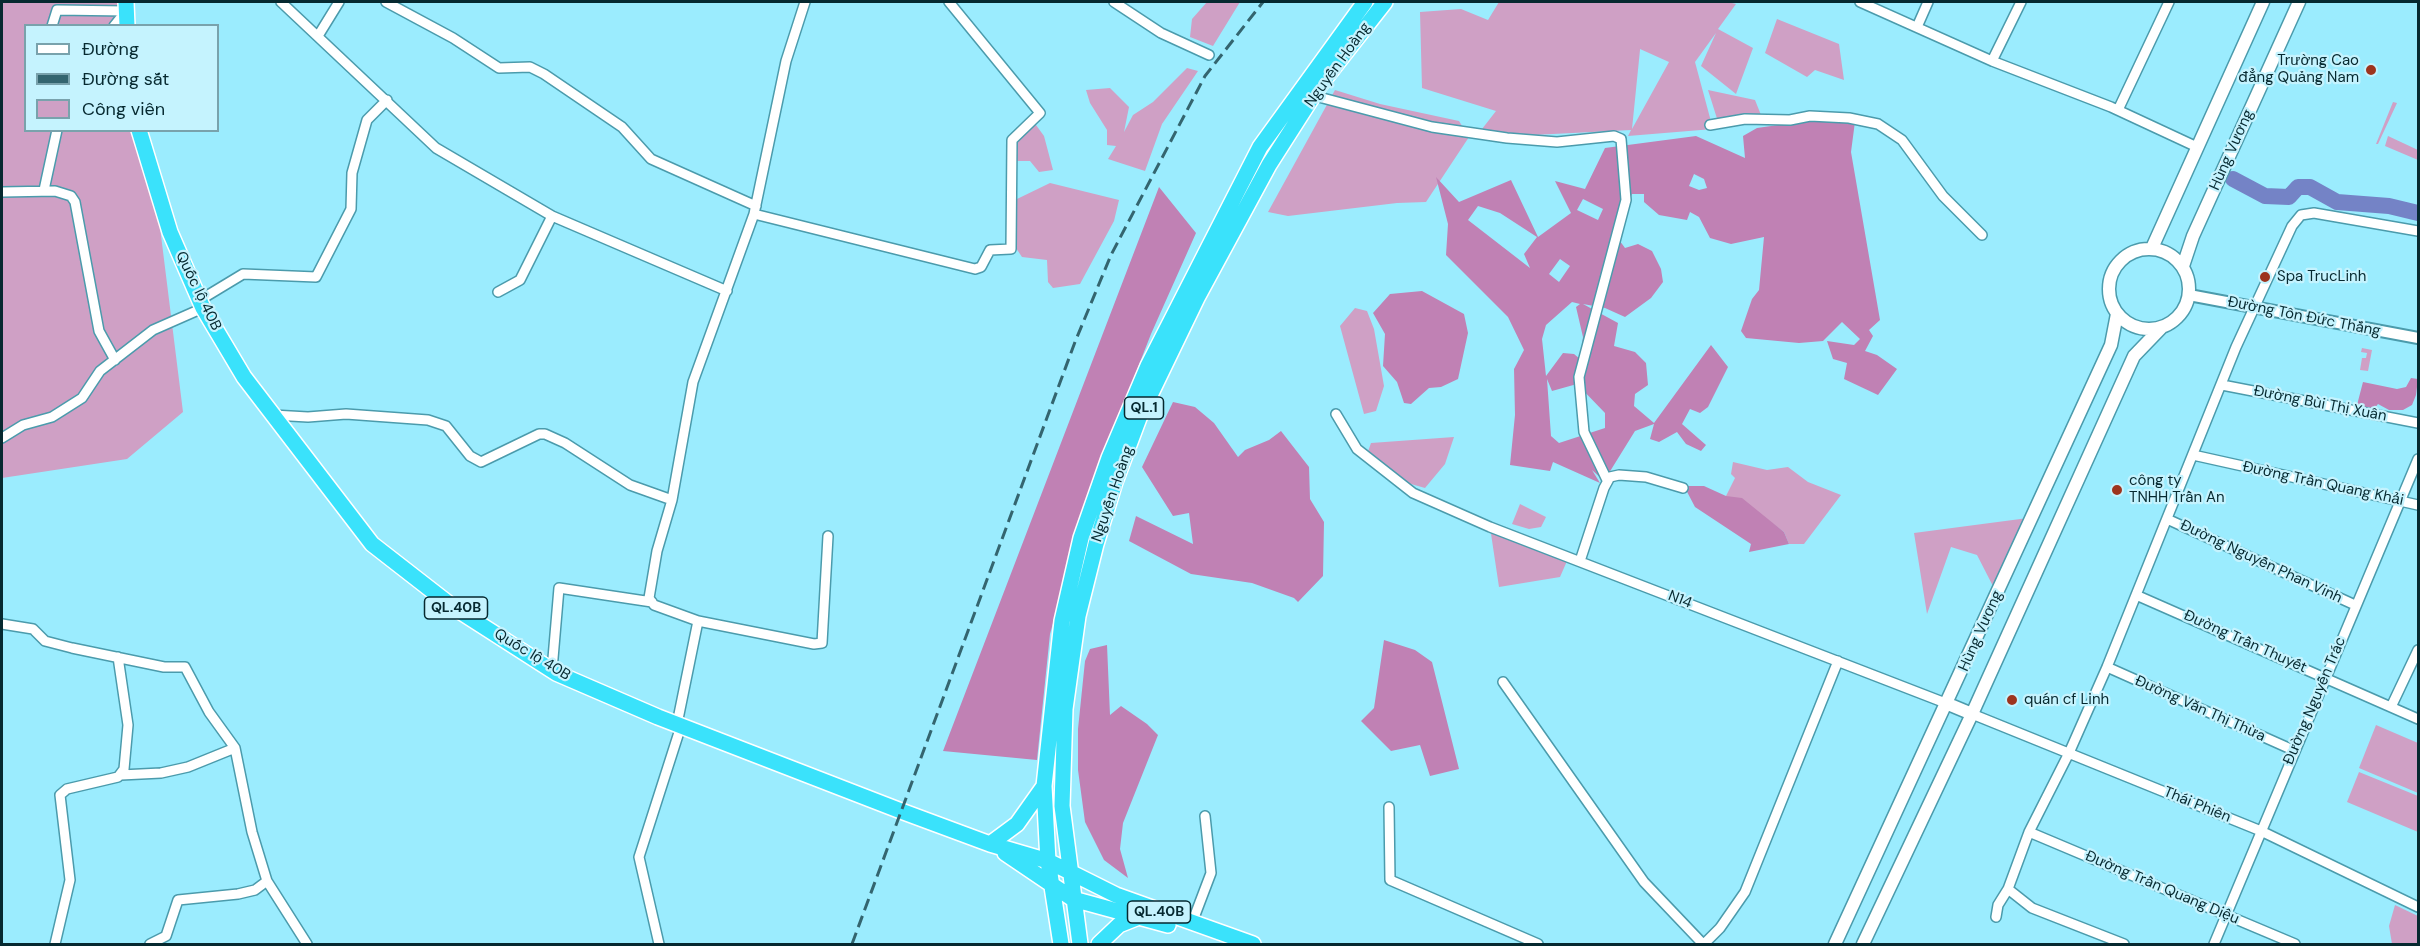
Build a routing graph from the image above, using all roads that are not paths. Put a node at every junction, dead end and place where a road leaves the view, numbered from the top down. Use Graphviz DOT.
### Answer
graph roads {
  1 [pos="281,2"];
  2 [pos="339,2"];
  3 [pos="386,2"];
  4 [pos="805,2"];
  5 [pos="949,2"];
  6 [pos="1114,2"];
  7 [pos="1365,2"];
  8 [pos="1385,2"];
  9 [pos="1860,2"];
  10 [pos="1928,2"];
  11 [pos="2021,2"];
  12 [pos="2169,2"];
  13 [pos="2263,2"];
  14 [pos="2299,2"];
  15 [pos="126,13"];
  16 [pos="53,24"];
  17 [pos="1917,27"];
  18 [pos="318,36"];
  19 [pos="1209,55"];
  20 [pos="1992,61"];
  21 [pos="1315,96"];
  22 [pos="387,100"];
  23 [pos="2118,110"];
  24 [pos="1710,125"];
  25 [pos="57,132"];
  26 [pos="140,132"];
  27 [pos="2198,147"];
  28 [pos="44,190"];
  29 [pos="2,192"];
  30 [pos="755,210"];
  31 [pos="552,216"];
  32 [pos="2418,231"];
  33 [pos="1982,236"];
  34 [pos="2152,248"];
  35 [pos="2183,266"];
  36 [pos="727,291"];
  37 [pos="498,292"];
  38 [pos="2189,295"];
  39 [pos="202,304"];
  40 [pos="2253,308"];
  41 [pos="2117,314"];
  42 [pos="2161,328"];
  43 [pos="2418,338"];
  44 [pos="115,360"];
  45 [pos="2222,385"];
  46 [pos="1336,414"];
  47 [pos="273,415"];
  48 [pos="2418,423"];
  49 [pos="2,438"];
  50 [pos="2193,455"];
  51 [pos="2418,459"];
  52 [pos="1608,480"];
  53 [pos="1683,488"];
  54 [pos="672,500"];
  55 [pos="2402,502"];
  56 [pos="2418,505"];
  57 [pos="2167,519"];
  58 [pos="828,536"];
  59 [pos="1580,561"];
  60 [pos="2136,595"];
  61 [pos="652,602"];
  62 [pos="2355,605"];
  63 [pos="698,621"];
  64 [pos="2,624"];
  65 [pos="2418,650"];
  66 [pos="118,657"];
  67 [pos="1838,661"];
  68 [pos="2107,667"];
  69 [pos="552,670"];
  70 [pos="2324,677"];
  71 [pos="1503,682"];
  72 [pos="1948,704"];
  73 [pos="2391,707"];
  74 [pos="1971,714"];
  75 [pos="2418,719"];
  76 [pos="679,725"];
  77 [pos="235,748"];
  78 [pos="2293,750"];
  79 [pos="2069,753"];
  80 [pos="121,775"];
  81 [pos="1044,786"];
  82 [pos="1389,807"];
  83 [pos="1205,816"];
  84 [pos="2261,831"];
  85 [pos="2029,832"];
  86 [pos="990,844"];
  87 [pos="1048,861"];
  88 [pos="1070,870"];
  89 [pos="267,881"];
  90 [pos="1052,884"];
  91 [pos="2008,889"];
  92 [pos="1073,899"];
  93 [pos="2418,907"];
  94 [pos="2226,915"];
  95 [pos="1139,917"];
  96 [pos="1996,917"];
  97 [pos="1191,923"];
  98 [pos="2293,944"];
  99 [pos="54,945"];
  100 [pos="150,945"];
  101 [pos="306,945"];
  102 [pos="659,945"];
  103 [pos="1061,945"];
  104 [pos="1080,945"];
  105 [pos="1099,945"];
  106 [pos="1226,945"];
  107 [pos="1252,945"];
  108 [pos="1538,945"];
  109 [pos="1704,945"];
  110 [pos="1835,945"];
  111 [pos="1863,945"];
  112 [pos="2124,945"];
  113 [pos="2214,945"];
  1 -- 18 [label="street"];
  2 -- 18 [label="street"];
  3 -- 30 [label="street"];
  4 -- 30 [label="street"];
  5 -- 30 [label="street"];
  6 -- 19 [label="street"];
  7 -- 81 [label="highway, Nguyễn Hoàng / QL.1"];
  8 -- 21 [label="highway, Nguyễn Hoàng / QL.1"];
  9 -- 17 [label="street"];
  10 -- 17 [label="street"];
  11 -- 20 [label="street"];
  12 -- 23 [label="street"];
  13 -- 27 [label="main road"];
  14 -- 35 [label="main road, Hùng Vương"];
  15 -- 16 [label="street"];
  17 -- 20 [label="street"];
  18 -- 22 [label="street"];
  20 -- 23 [label="street"];
  21 -- 52 [label="street"];
  21 -- 88 [label="highway, Nguyễn Hoàng / QL.1"];
  22 -- 31 [label="street"];
  22 -- 39 [label="street"];
  23 -- 27 [label="street"];
  24 -- 33 [label="street"];
  25 -- 28 [label="street"];
  26 -- 39 [label="highway, Quốc lộ 40B / QL.40B"];
  27 -- 34 [label="main road"];
  28 -- 29 [label="street"];
  28 -- 44 [label="street"];
  30 -- 36 [label="street"];
  31 -- 36 [label="street"];
  31 -- 37 [label="street"];
  32 -- 40 [label="street"];
  34 -- 35 [label="main road"];
  34 -- 41 [label="main road"];
  35 -- 38 [label="main road"];
  36 -- 54 [label="street"];
  38 -- 40 [label="street, Đường Tôn Đức Thắng"];
  38 -- 42 [label="main road"];
  39 -- 44 [label="street"];
  39 -- 47 [label="highway, Quốc lộ 40B / QL.40B"];
  40 -- 43 [label="street, Đường Tôn Đức Thắng"];
  40 -- 45 [label="street"];
  41 -- 42 [label="main road"];
  41 -- 72 [label="main road, Hùng Vương"];
  42 -- 74 [label="main road, Hùng Vương"];
  44 -- 49 [label="street"];
  45 -- 48 [label="street, Đường Bùi Thị Xuân"];
  45 -- 50 [label="street"];
  46 -- 59 [label="street, N14"];
  47 -- 54 [label="street"];
  47 -- 69 [label="highway, Quốc lộ 40B / QL.40B"];
  50 -- 55 [label="street, Đường Trần Quang Khải"];
  50 -- 57 [label="street"];
  51 -- 55 [label="street, Đường Nguyễn Trác"];
  52 -- 53 [label="street"];
  52 -- 59 [label="street"];
  54 -- 61 [label="street"];
  55 -- 56 [label="street, Đường Trần Quang Khải"];
  55 -- 62 [label="street, Đường Nguyễn Trác"];
  57 -- 60 [label="street"];
  57 -- 62 [label="street, Đường Nguyễn Phan Vinh"];
  58 -- 63 [label="street"];
  59 -- 67 [label="street, N14"];
  60 -- 68 [label="street"];
  60 -- 70 [label="street, Đường Trần Thuyết"];
  61 -- 63 [label="street"];
  61 -- 69 [label="street"];
  62 -- 70 [label="street, Đường Nguyễn Trác"];
  63 -- 76 [label="street"];
  64 -- 66 [label="street"];
  65 -- 73 [label="street"];
  66 -- 77 [label="street"];
  66 -- 80 [label="street"];
  67 -- 72 [label="street, N14"];
  67 -- 109 [label="street"];
  68 -- 78 [label="street, Đường Văn Thị Thừa"];
  68 -- 79 [label="street"];
  69 -- 76 [label="highway, Quốc lộ 40B / QL.40B"];
  70 -- 73 [label="street, Đường Trần Thuyết"];
  70 -- 78 [label="street, Đường Nguyễn Trác"];
  71 -- 109 [label="street"];
  72 -- 74 [label="main road"];
  72 -- 110 [label="main road, Hùng Vương"];
  73 -- 75 [label="street, Đường Trần Thuyết"];
  74 -- 79 [label="street, Thái Phiên"];
  74 -- 111 [label="main road, Hùng Vương"];
  76 -- 86 [label="highway, Quốc lộ 40B / QL.40B"];
  76 -- 102 [label="street"];
  77 -- 80 [label="street"];
  77 -- 89 [label="street"];
  78 -- 84 [label="street, Đường Nguyễn Trác"];
  79 -- 84 [label="street, Thái Phiên"];
  79 -- 85 [label="street"];
  80 -- 99 [label="street"];
  81 -- 86 [label="highway"];
  81 -- 87 [label="highway, Nguyễn Hoàng / QL.1"];
  82 -- 108 [label="street"];
  83 -- 97 [label="street"];
  84 -- 93 [label="street, Thái Phiên"];
  84 -- 94 [label="street, Đường Nguyễn Trác"];
  85 -- 91 [label="street"];
  85 -- 94 [label="street, Đường Trần Quang Diệu"];
  86 -- 87 [label="highway, QL.40B"];
  86 -- 90 [label="highway, QL.40B"];
  87 -- 88 [label="highway"];
  87 -- 90 [label="highway, Nguyễn Hoàng / QL.1"];
  88 -- 92 [label="highway, Nguyễn Hoàng / QL.1"];
  88 -- 97 [label="highway, QL.40B"];
  89 -- 100 [label="street"];
  89 -- 101 [label="street"];
  90 -- 92 [label="highway, QL.40B"];
  90 -- 103 [label="highway, Nguyễn Hoàng / QL.1"];
  91 -- 96 [label="street"];
  91 -- 112 [label="street"];
  92 -- 95 [label="highway, QL.40B"];
  92 -- 104 [label="highway, Nguyễn Hoàng / QL.1"];
  94 -- 98 [label="street, Đường Trần Quang Diệu"];
  94 -- 113 [label="street, Đường Nguyễn Trác"];
  95 -- 105 [label="highway"];
  95 -- 106 [label="highway, QL.40B"];
  97 -- 107 [label="highway, QL.40B"];
}
